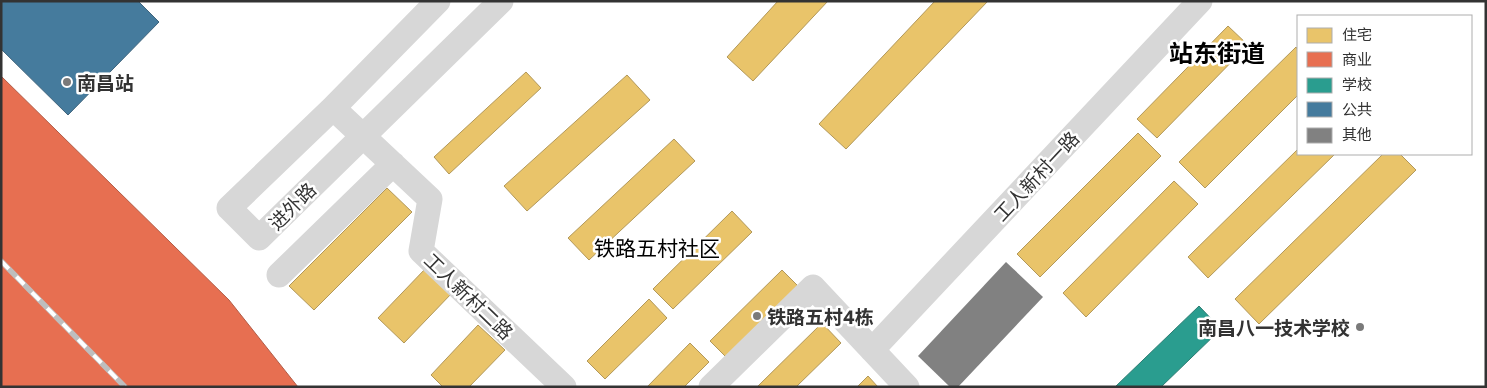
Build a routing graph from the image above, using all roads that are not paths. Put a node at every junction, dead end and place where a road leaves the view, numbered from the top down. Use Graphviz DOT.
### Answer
graph roads {
  1 [pos="438,1"];
  2 [pos="501,1"];
  3 [pos="1200,1"];
  4 [pos="333,108"];
  5 [pos="363,136"];
  6 [pos="393,164"];
  7 [pos="279,275"];
  8 [pos="872,350"];
  9 [pos="564,387"];
  10 [pos="711,387"];
  11 [pos="907,387"];
  1 -- 4 [label="street, 进外路"];
  2 -- 5 [label="street, 进外路"];
  3 -- 8 [label="street, 工人新村一路"];
  4 -- 5 [label="street, 工人新村二路"];
  4 -- 5 [label="street, 进外路"];
  5 -- 6 [label="street, 工人新村二路"];
  6 -- 7 [label="street"];
  6 -- 9 [label="street, 工人新村二路"];
  8 -- 10 [label="street"];
  8 -- 11 [label="street"];
}
